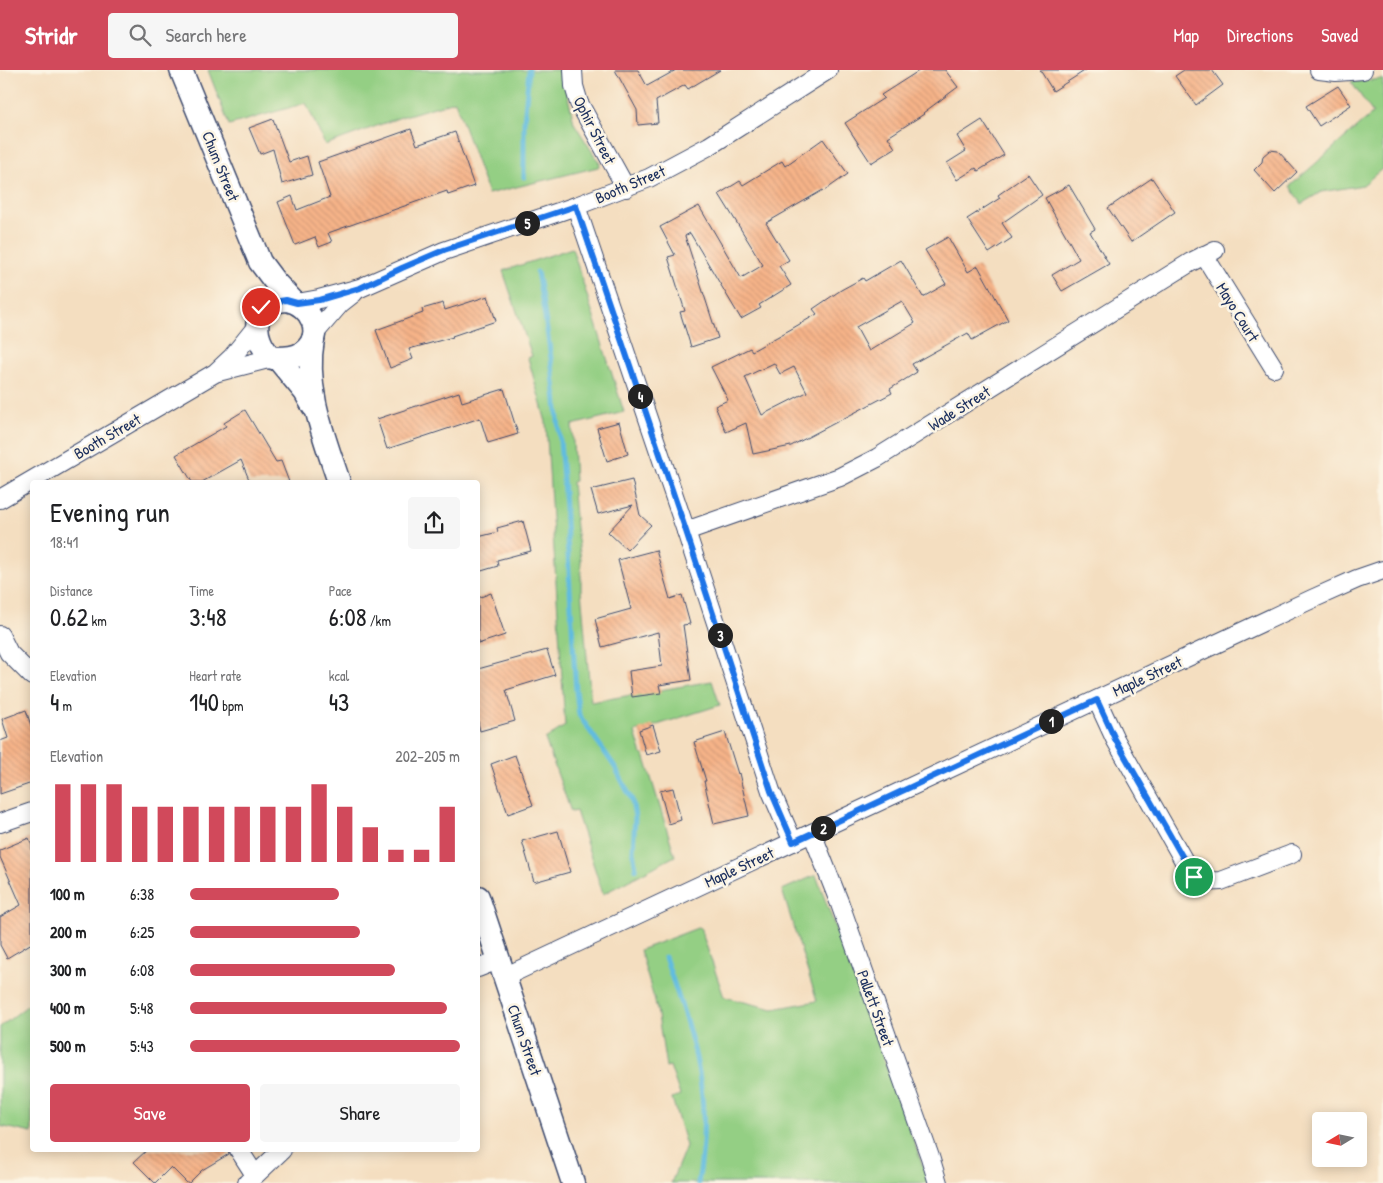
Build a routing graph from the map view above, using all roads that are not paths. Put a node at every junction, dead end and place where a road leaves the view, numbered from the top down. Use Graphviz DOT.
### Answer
graph roads {
  1 [pos="181,70"];
  2 [pos="573,70"];
  3 [pos="828,70"];
  4 [pos="1319,70"];
  5 [pos="1363,70"];
  6 [pos="626,188"];
  7 [pos="576,206"];
  8 [pos="1210,252"];
  9 [pos="260,262"];
  10 [pos="360,288"];
  11 [pos="295,302"];
  12 [pos="258,322"];
  13 [pos="313,336"];
  14 [pos="274,358"];
  15 [pos="1274,368"];
  16 [pos="215,373"];
  17 [pos="315,409"];
  18 [pos="32,480"];
  19 [pos="338,480"];
  20 [pos="30,481"];
  21 [pos="0,499"];
  22 [pos="686,531"];
  23 [pos="1383,570"];
  24 [pos="0,635"];
  25 [pos="30,674"];
  26 [pos="1097,700"];
  27 [pos="30,813"];
  28 [pos="0,822"];
  29 [pos="812,833"];
  30 [pos="793,842"];
  31 [pos="1292,854"];
  32 [pos="480,902"];
  33 [pos="480,968"];
  34 [pos="501,969"];
  35 [pos="240,1152"];
  36 [pos="280,1152"];
  37 [pos="251,1179"];
  38 [pos="573,1183"];
  39 [pos="938,1183"];
  1 -- 9 [label="street, Chum Street"];
  2 -- 6 [label="street, Ophir Street"];
  3 -- 6 [label="street, Booth Street"];
  4 -- 5 [label="street"];
  6 -- 7 [label="street, Booth Street"];
  7 -- 10 [label="street, Booth Street"];
  7 -- 22 [label="street"];
  8 -- 15 [label="street, Mayo Court"];
  8 -- 22 [label="street, Wade Street"];
  9 -- 11 [label="street, Chum Street"];
  9 -- 12 [label="street, Chum Street"];
  10 -- 11 [label="street, Booth Street"];
  10 -- 13 [label="street, Booth Street"];
  11 -- 12 [label="street"];
  11 -- 13 [label="street"];
  12 -- 14 [label="street"];
  12 -- 16 [label="street, Booth Street"];
  13 -- 14 [label="street"];
  13 -- 17 [label="street"];
  14 -- 16 [label="street, Booth Street"];
  14 -- 17 [label="street"];
  16 -- 18 [label="street, Booth Street"];
  17 -- 19 [label="street"];
  20 -- 21 [label="street, Booth Street"];
  22 -- 30 [label="street"];
  23 -- 26 [label="street, Maple Street"];
  24 -- 25 [label="street"];
  26 -- 29 [label="street, Maple Street"];
  26 -- 31 [label="street"];
  27 -- 28 [label="street"];
  29 -- 30 [label="street, Maple Street"];
  29 -- 39 [label="street, Pallett Street"];
  30 -- 34 [label="street, Maple Street"];
  32 -- 34 [label="street, Chum Street"];
  33 -- 34 [label="street, Maple Street"];
  34 -- 38 [label="street, Chum Street"];
  35 -- 37 [label="street"];
  36 -- 37 [label="street"];
}
